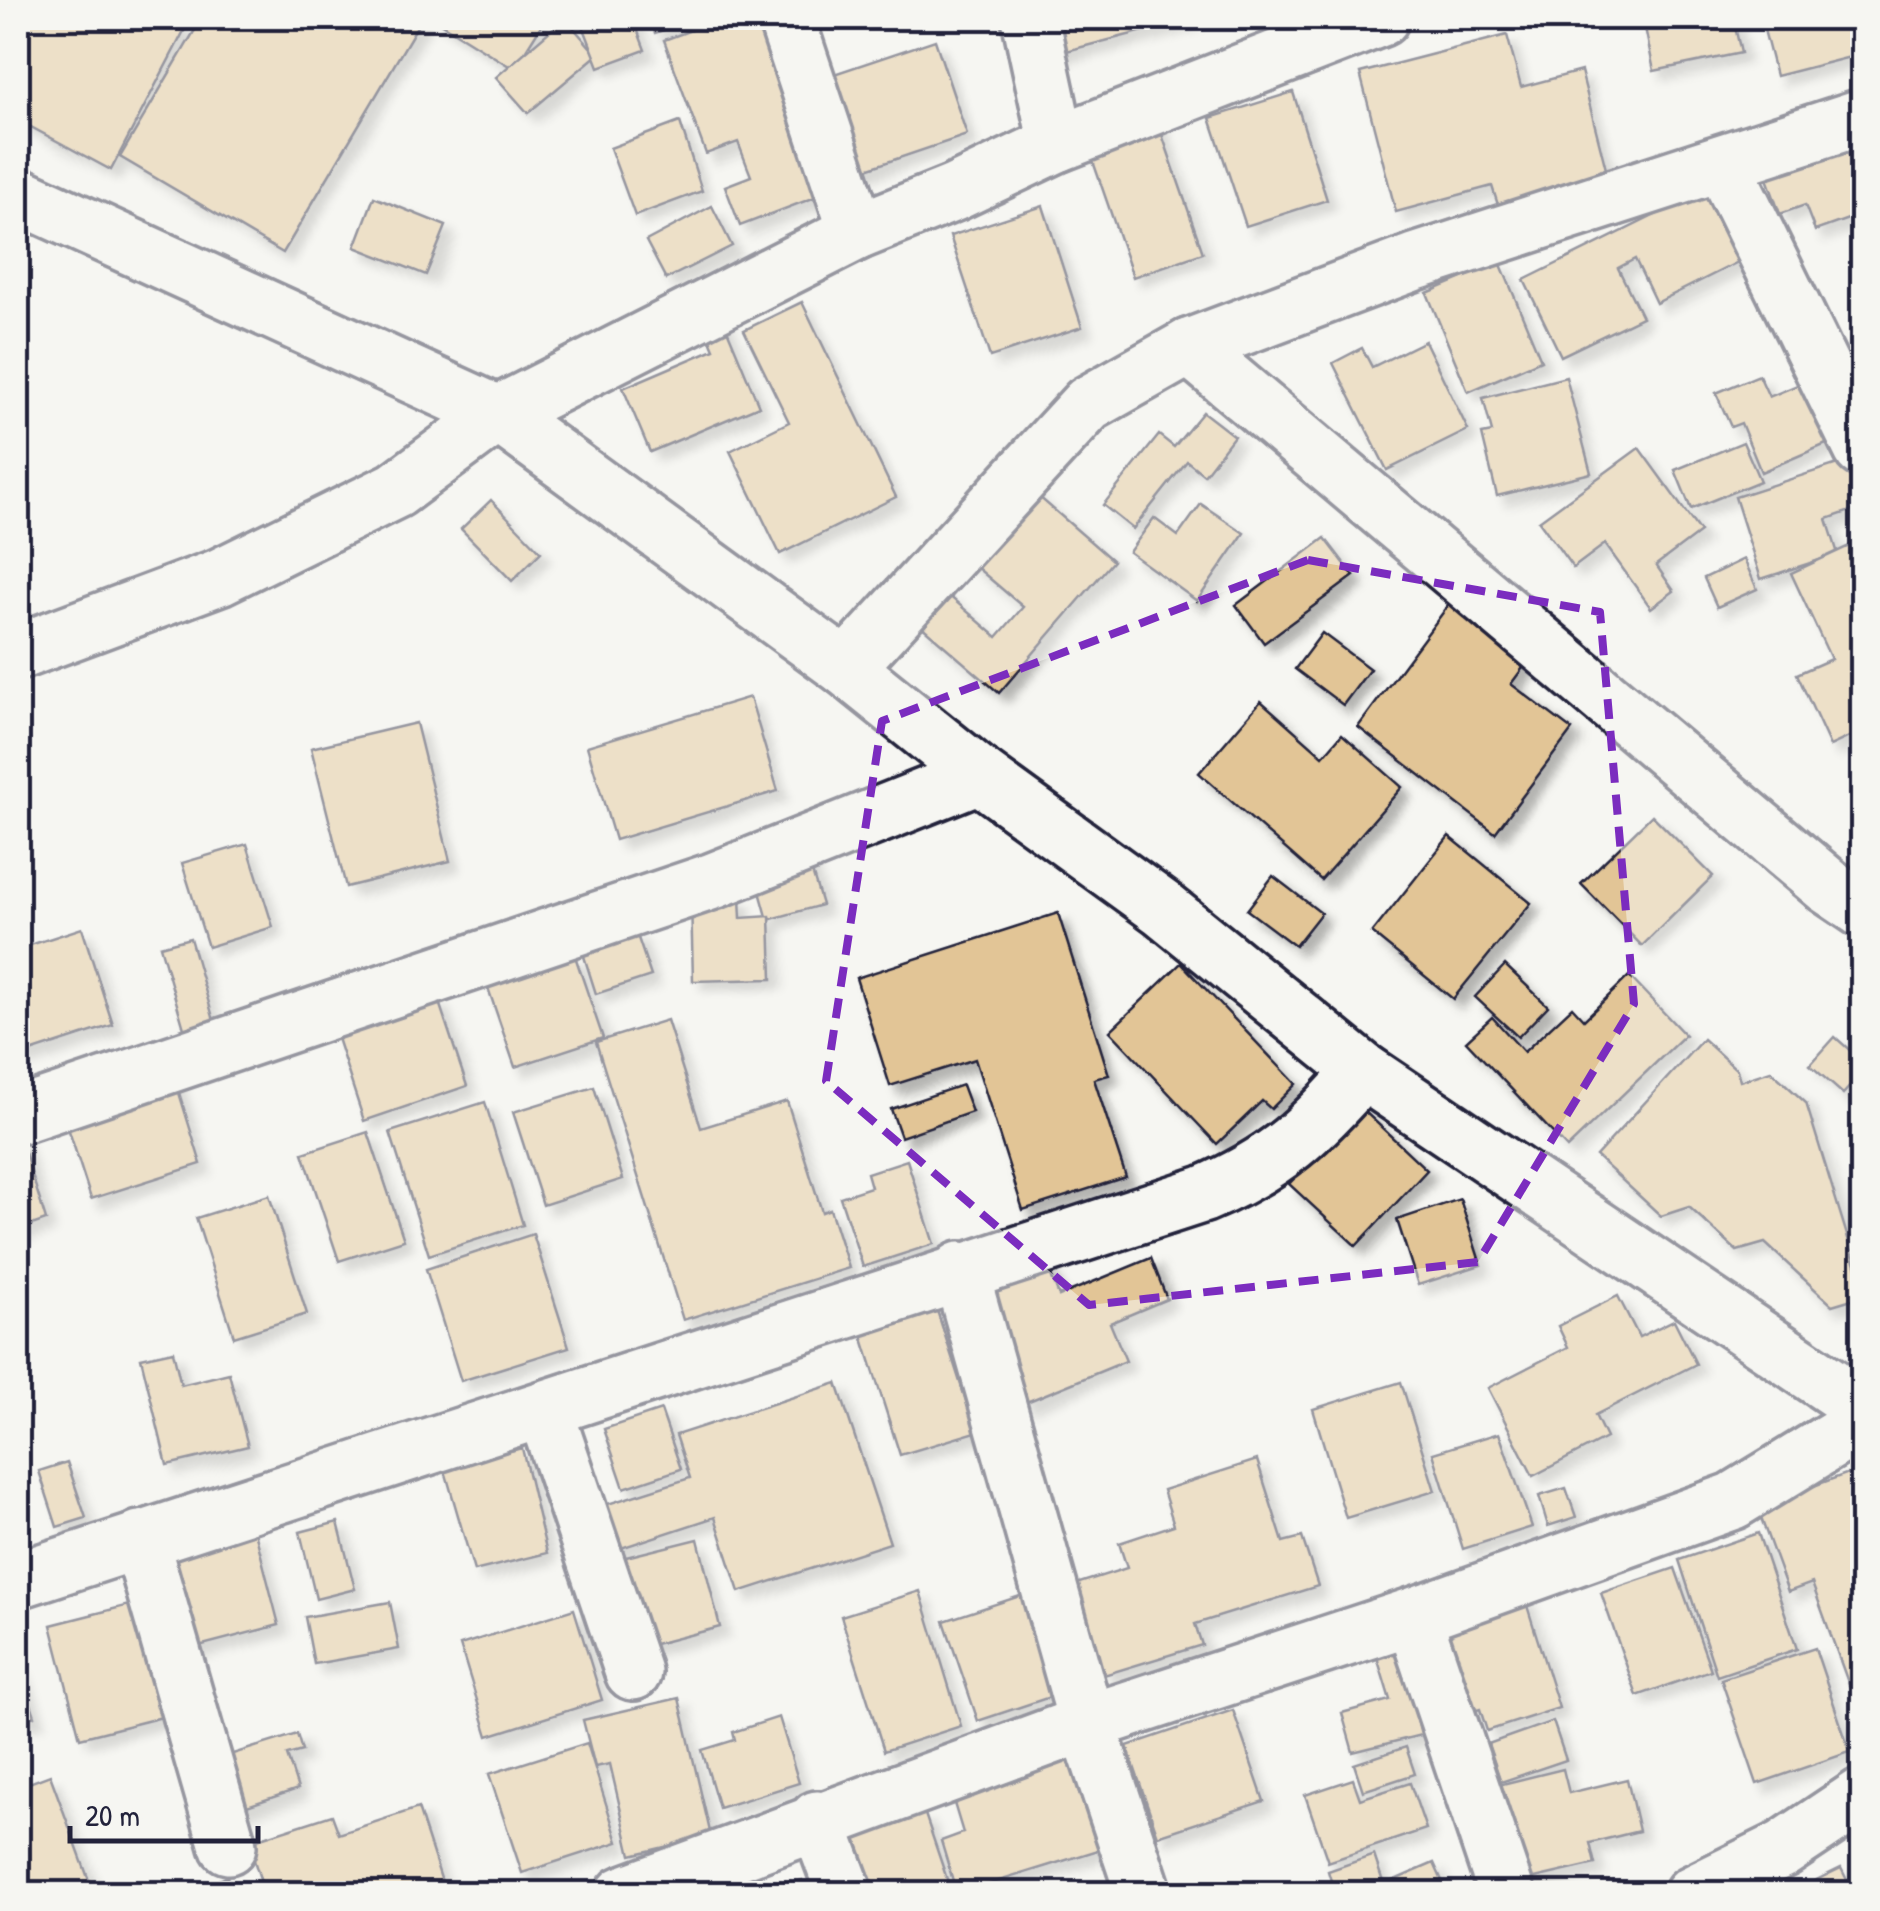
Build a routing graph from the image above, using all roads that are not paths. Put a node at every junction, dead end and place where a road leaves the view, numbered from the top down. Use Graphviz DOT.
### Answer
graph roads {
  1 [pos="786,18"];
  2 [pos="1030,18"];
  3 [pos="1369,19"];
  4 [pos="1862,116"];
  5 [pos="1057,144"];
  6 [pos="1722,163"];
  7 [pos="18,195"];
  8 [pos="857,232"];
  9 [pos="1189,347"];
  10 [pos="498,414"];
  11 [pos="1862,449"];
  12 [pos="18,652"];
  13 [pos="846,668"];
  14 [pos="979,775"];
  15 [pos="1862,910"];
  16 [pos="1363,1071"];
  17 [pos="18,1116"];
  18 [pos="960,1270"];
  19 [pos="1858,1399"];
  20 [pos="546,1411"];
  21 [pos="140,1540"];
  22 [pos="18,1580"];
  23 [pos="1413,1616"];
  24 [pos="633,1672"];
  25 [pos="1088,1722"];
  26 [pos="1862,1796"];
  27 [pos="817,1819"];
  28 [pos="228,1846"];
  29 [pos="624,1894"];
  30 [pos="845,1894"];
  31 [pos="1144,1894"];
  32 [pos="1507,1894"];
  33 [pos="1692,1894"];
  1 -- 8 [label="street"];
  2 -- 5 [label="street"];
  3 -- 5 [label="street"];
  4 -- 6 [label="street"];
  5 -- 8 [label="street"];
  6 -- 9 [label="street"];
  6 -- 11 [label="street"];
  7 -- 10 [label="street"];
  8 -- 10 [label="street"];
  9 -- 13 [label="street"];
  9 -- 15 [label="street"];
  10 -- 12 [label="street"];
  10 -- 13 [label="street"];
  13 -- 14 [label="street"];
  14 -- 16 [label="street"];
  14 -- 17 [label="street"];
  16 -- 18 [label="street"];
  16 -- 19 [label="street"];
  18 -- 20 [label="street"];
  18 -- 25 [label="street"];
  19 -- 23 [label="street"];
  20 -- 21 [label="street"];
  20 -- 24 [label="street"];
  21 -- 22 [label="street"];
  21 -- 28 [label="street"];
  23 -- 25 [label="street"];
  23 -- 32 [label="street"];
  25 -- 27 [label="street"];
  25 -- 31 [label="street"];
  26 -- 33 [label="street"];
  27 -- 29 [label="street"];
  27 -- 30 [label="street"];
}
